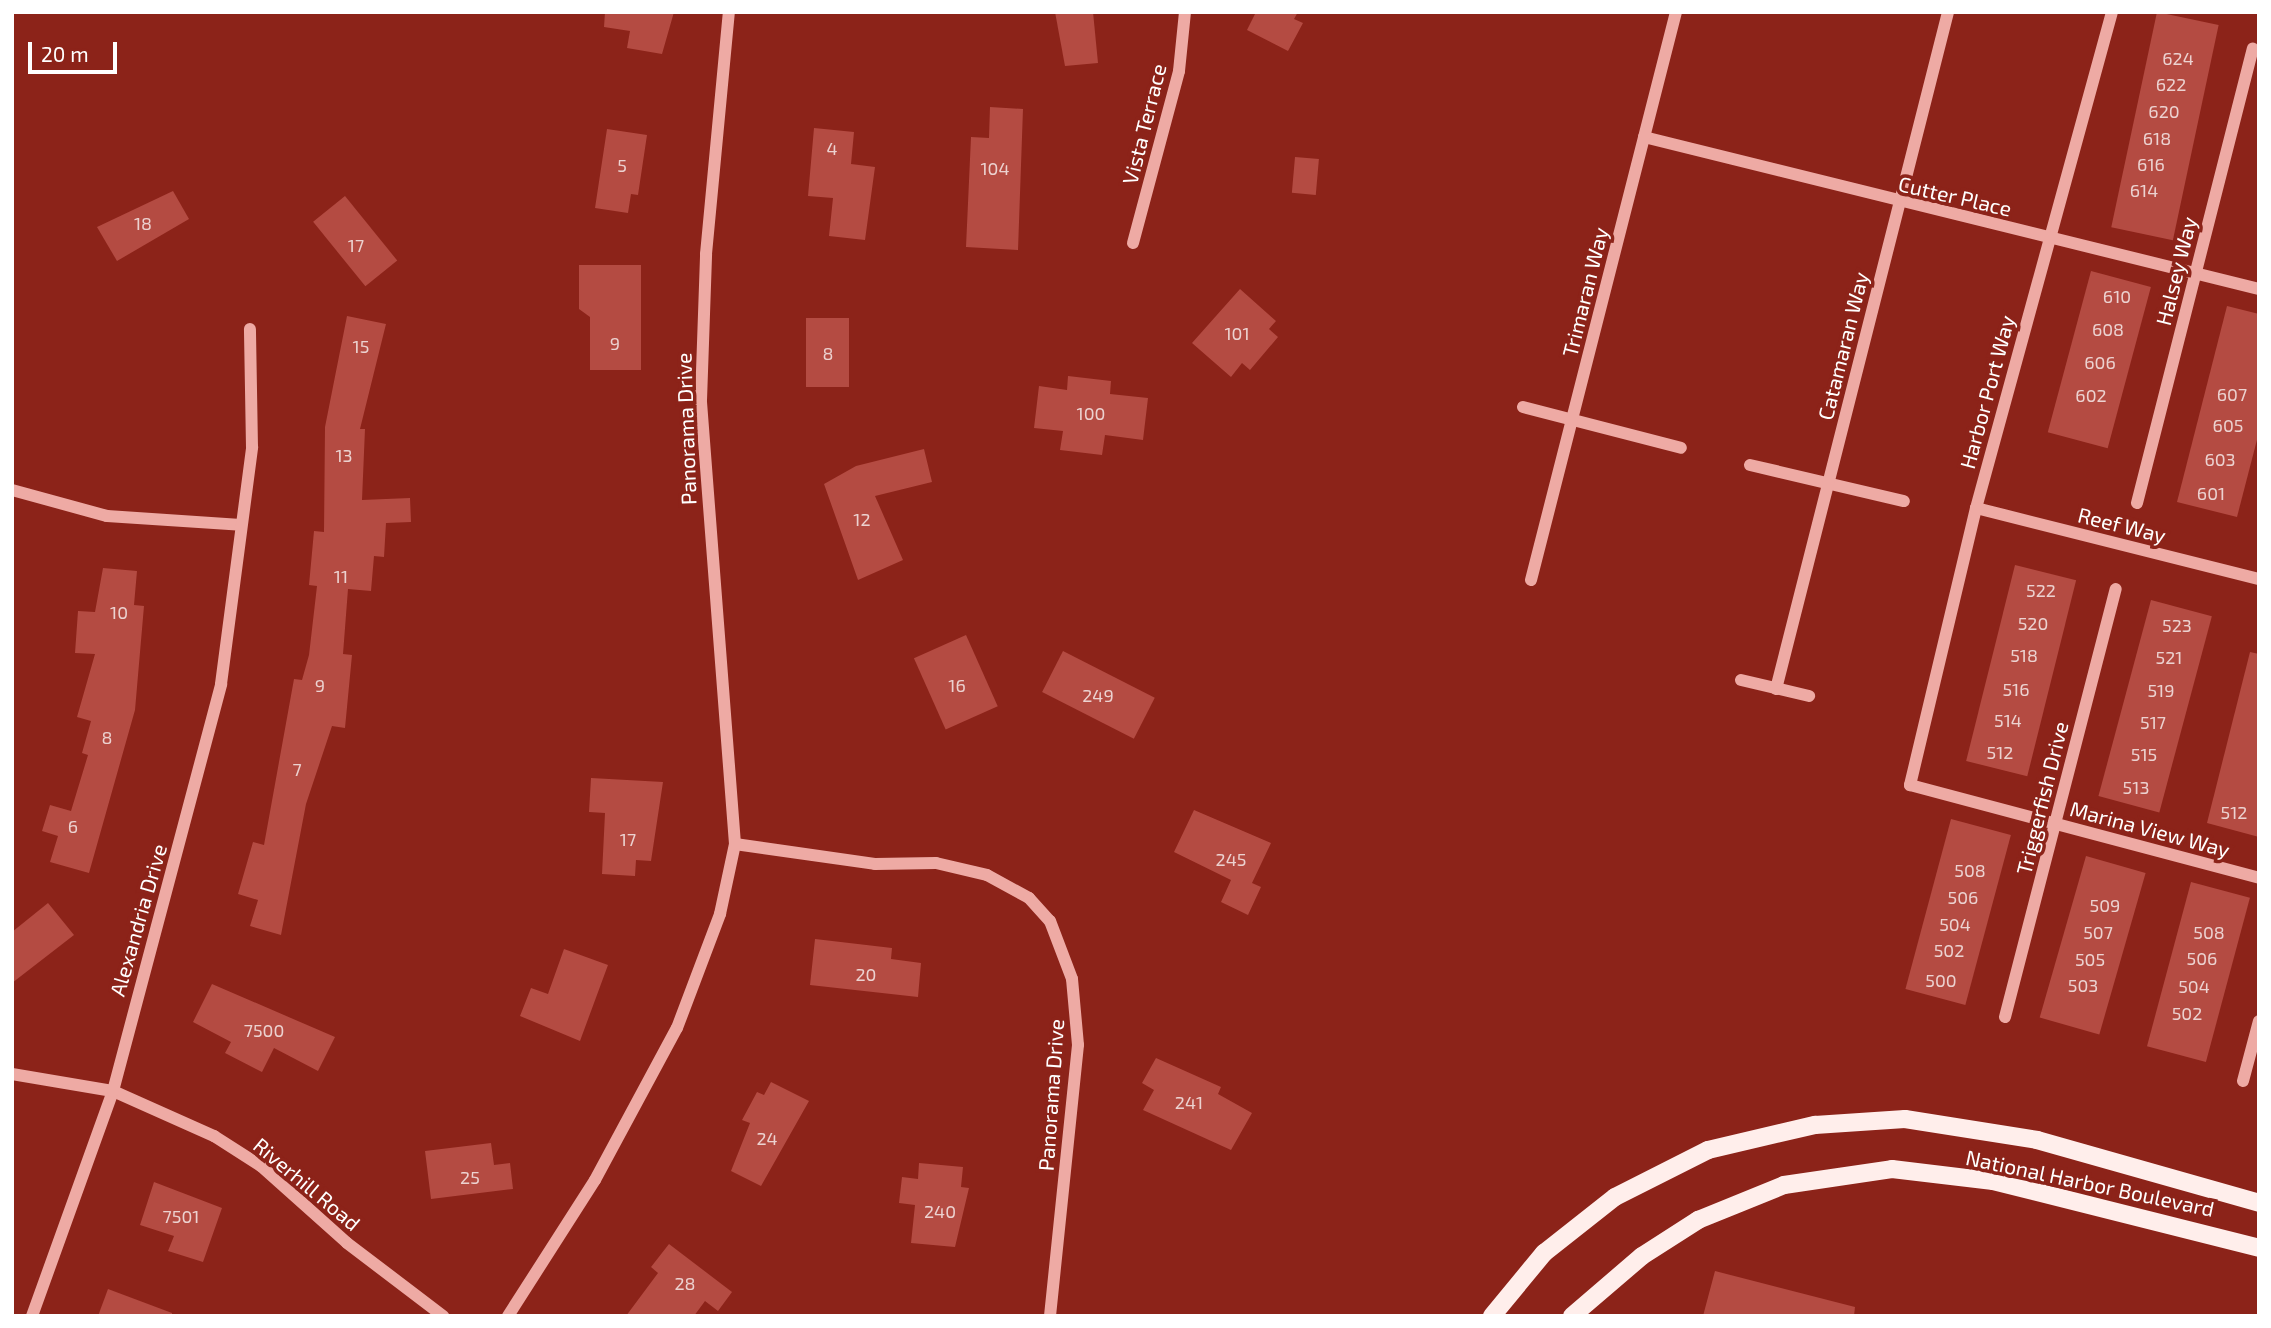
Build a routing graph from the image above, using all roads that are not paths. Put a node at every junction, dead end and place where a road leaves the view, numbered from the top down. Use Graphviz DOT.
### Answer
graph roads {
  1 [pos="729,12"];
  2 [pos="1185,12"];
  3 [pos="1676,12"];
  4 [pos="1948,12"];
  5 [pos="2112,12"];
  6 [pos="2253,49"];
  7 [pos="1644,137"];
  8 [pos="1899,204"];
  9 [pos="2048,237"];
  10 [pos="1133,243"];
  11 [pos="2196,273"];
  12 [pos="2259,289"];
  13 [pos="250,329"];
  14 [pos="1523,407"];
  15 [pos="1572,420"];
  16 [pos="1681,448"];
  17 [pos="1750,465"];
  18 [pos="1828,483"];
  19 [pos="12,489"];
  20 [pos="1904,501"];
  21 [pos="2137,503"];
  22 [pos="1976,508"];
  23 [pos="241,525"];
  24 [pos="2259,579"];
  25 [pos="1531,580"];
  26 [pos="2116,589"];
  27 [pos="1741,680"];
  28 [pos="1776,688"];
  29 [pos="1809,696"];
  30 [pos="1910,785"];
  31 [pos="2055,824"];
  32 [pos="736,844"];
  33 [pos="2259,878"];
  34 [pos="2005,1017"];
  35 [pos="2259,1021"];
  36 [pos="12,1074"];
  37 [pos="2243,1081"];
  38 [pos="113,1091"];
  39 [pos="2259,1203"];
  40 [pos="2259,1248"];
  41 [pos="32,1316"];
  42 [pos="443,1316"];
  43 [pos="508,1316"];
  44 [pos="1050,1316"];
  45 [pos="1492,1316"];
  46 [pos="1572,1316"];
  1 -- 32 [label="street, Panorama Drive"];
  2 -- 10 [label="street, Vista Terrace"];
  3 -- 7 [label="street, Trimaran Way"];
  4 -- 8 [label="street, Catamaran Way"];
  5 -- 9 [label="street, Harbor Port Way"];
  6 -- 11 [label="street, Halsey Way"];
  7 -- 8 [label="street, Cutter Place"];
  7 -- 15 [label="street, Trimaran Way"];
  8 -- 9 [label="street, Cutter Place"];
  8 -- 18 [label="street, Catamaran Way"];
  9 -- 11 [label="street, Cutter Place"];
  9 -- 22 [label="street, Harbor Port Way"];
  11 -- 12 [label="street, Cutter Place"];
  11 -- 21 [label="street, Halsey Way"];
  13 -- 23 [label="street, Alexandria Drive"];
  14 -- 15 [label="street"];
  15 -- 16 [label="street"];
  15 -- 25 [label="street, Trimaran Way"];
  17 -- 18 [label="street"];
  18 -- 20 [label="street"];
  18 -- 28 [label="street, Catamaran Way"];
  19 -- 23 [label="street"];
  22 -- 24 [label="street, Reef Way"];
  22 -- 30 [label="street, Harbor Port Way"];
  23 -- 38 [label="street, Alexandria Drive"];
  26 -- 31 [label="street, Triggerfish Drive"];
  27 -- 28 [label="street"];
  28 -- 29 [label="street"];
  30 -- 31 [label="street, Marina View Way"];
  31 -- 33 [label="street, Marina View Way"];
  31 -- 34 [label="street, Triggerfish Drive"];
  32 -- 43 [label="street, Panorama Drive"];
  32 -- 44 [label="street, Panorama Drive"];
  35 -- 37 [label="street"];
  36 -- 38 [label="street, Riverhill Road"];
  38 -- 41 [label="street, Alexandria Drive"];
  38 -- 42 [label="street, Riverhill Road"];
  39 -- 45 [label="main road, National Harbor Boulevard"];
  40 -- 46 [label="main road, National Harbor Boulevard"];
}
